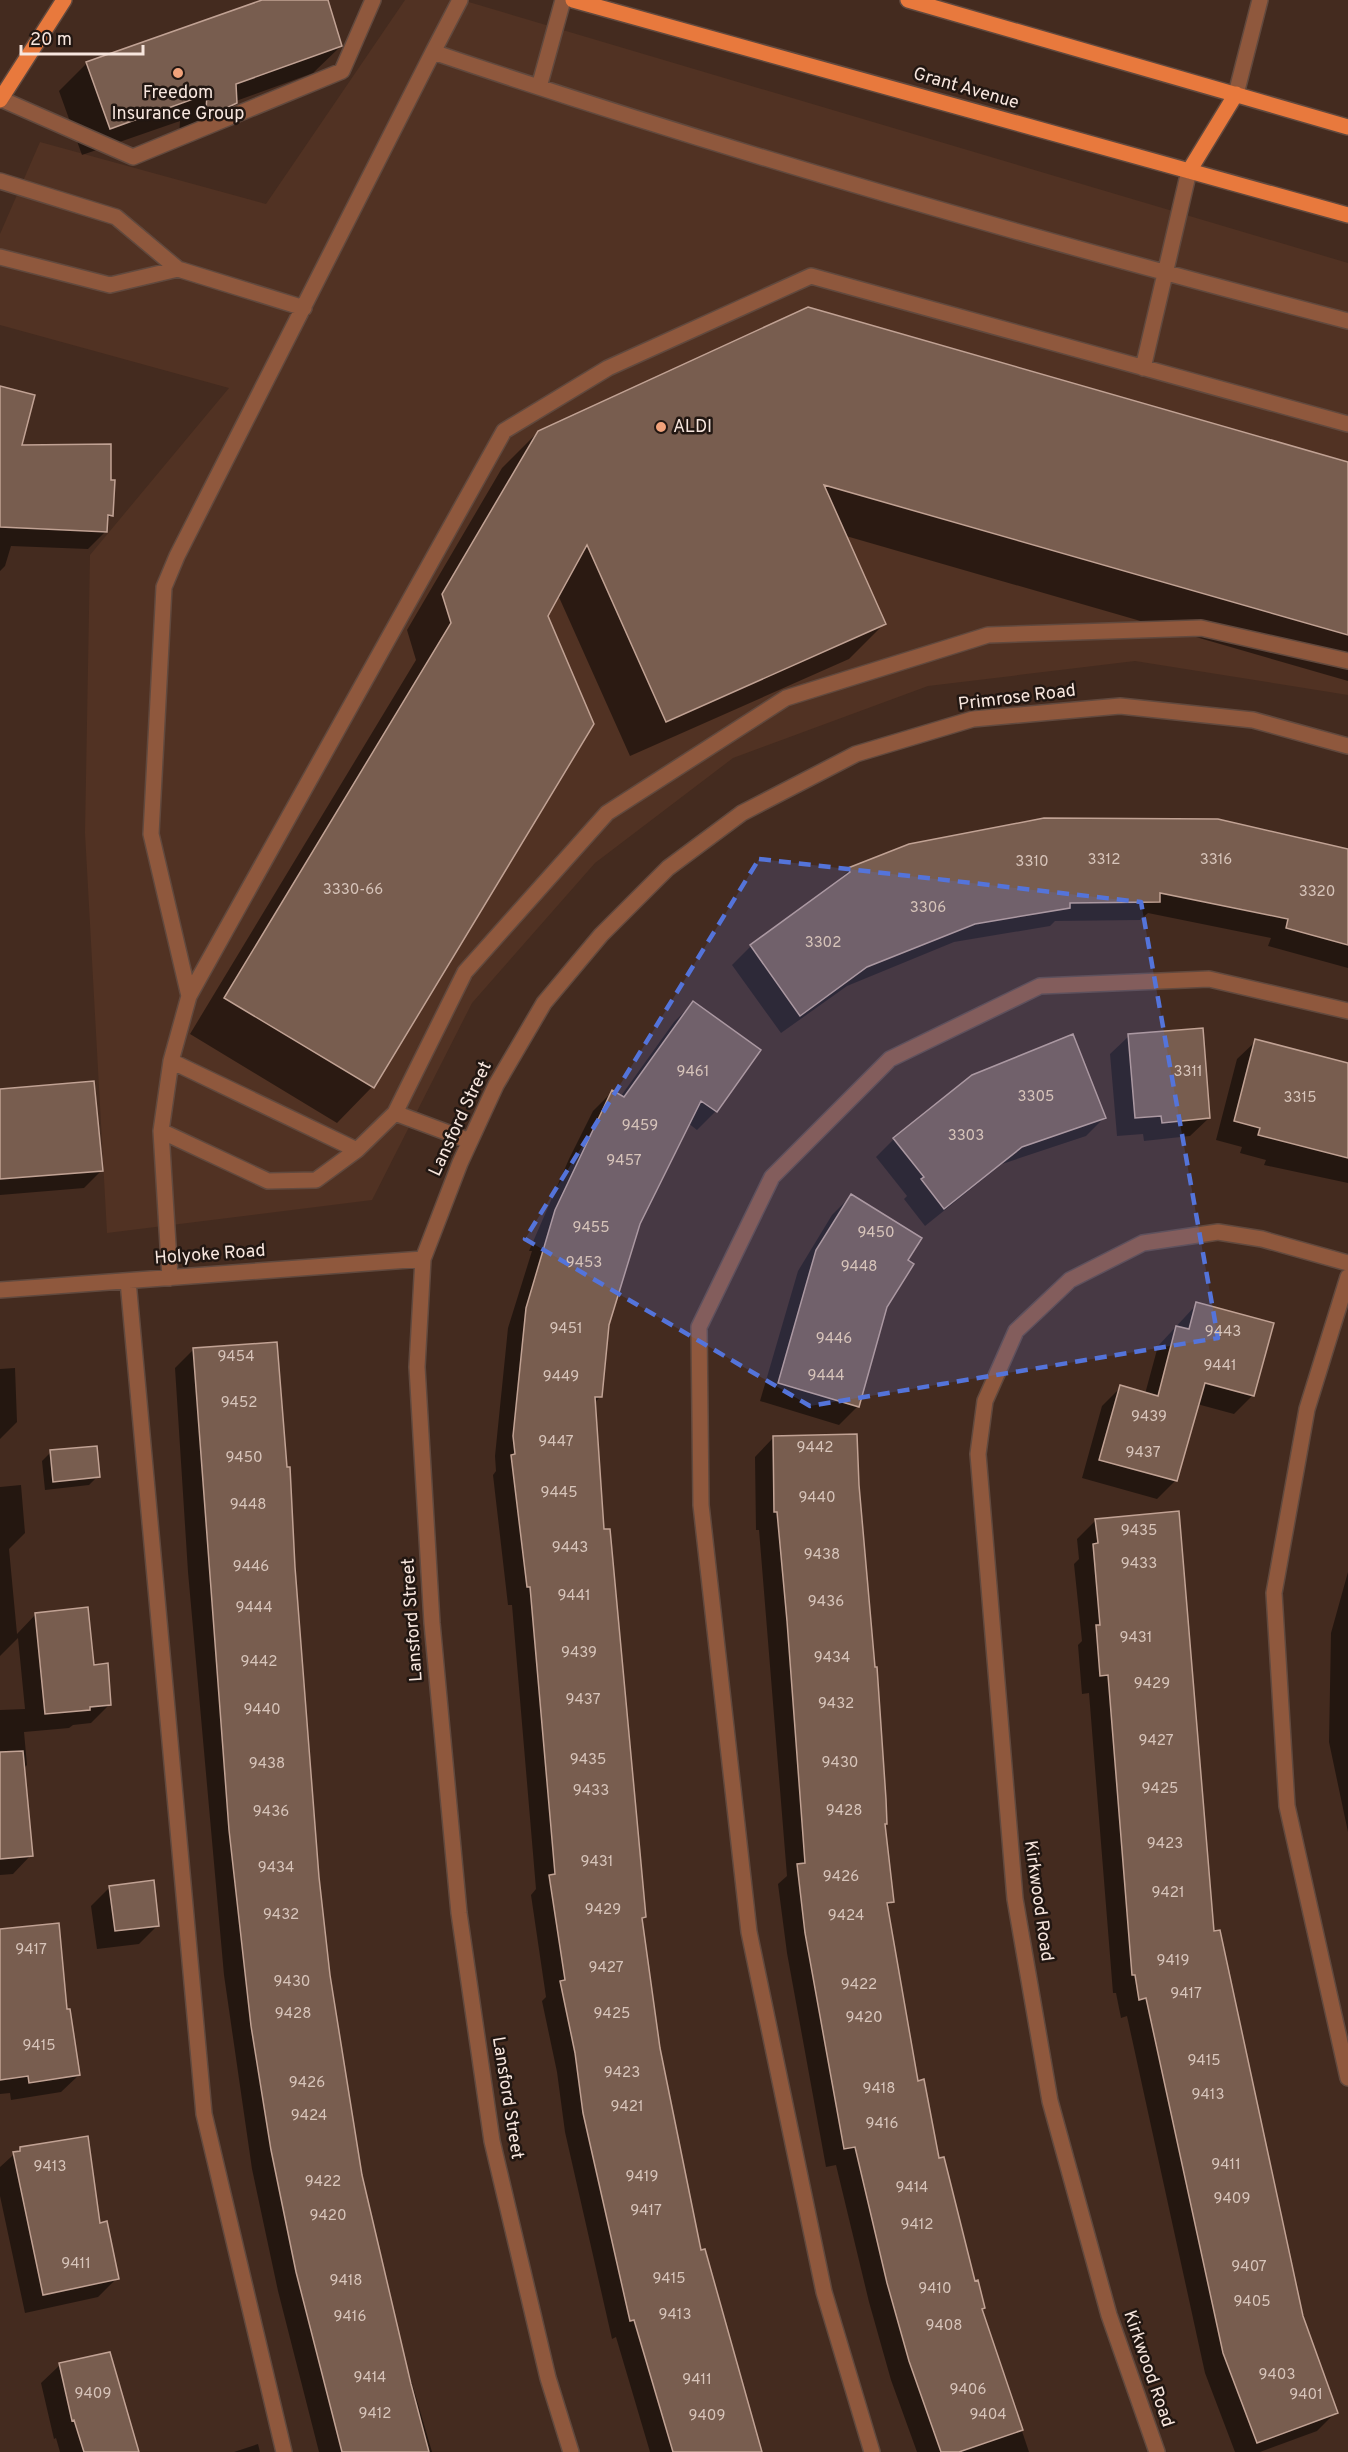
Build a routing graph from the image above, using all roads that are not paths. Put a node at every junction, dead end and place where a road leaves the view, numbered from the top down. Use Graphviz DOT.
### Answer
graph roads {
  1 [pos="64,0"];
  2 [pos="374,0"];
  3 [pos="460,0"];
  4 [pos="563,0"];
  5 [pos="573,0"];
  6 [pos="908,0"];
  7 [pos="1260,0"];
  8 [pos="433,52"];
  9 [pos="538,87"];
  10 [pos="1236,94"];
  11 [pos="0,100"];
  12 [pos="1348,127"];
  13 [pos="1190,171"];
  14 [pos="0,181"];
  15 [pos="1348,215"];
  16 [pos="0,257"];
  17 [pos="178,269"];
  18 [pos="1165,273"];
  19 [pos="304,308"];
  20 [pos="1348,321"];
  21 [pos="1143,368"];
  22 [pos="1348,424"];
  23 [pos="1348,661"];
  24 [pos="1348,746"];
  25 [pos="683,857"];
  26 [pos="189,996"];
  27 [pos="1348,1011"];
  28 [pos="171,1061"];
  29 [pos="395,1113"];
  30 [pos="161,1131"];
  31 [pos="470,1141"];
  32 [pos="357,1150"];
  33 [pos="423,1259"];
  34 [pos="1348,1263"];
  35 [pos="1348,1277"];
  36 [pos="170,1278"];
  37 [pos="128,1281"];
  38 [pos="0,1290"];
  39 [pos="1348,2078"];
  40 [pos="284,2452"];
  41 [pos="571,2452"];
  42 [pos="872,2452"];
  43 [pos="1156,2452"];
  1 -- 11 [label="main road"];
  2 -- 11 [label="street"];
  3 -- 8 [label="street"];
  4 -- 9 [label="street"];
  5 -- 13 [label="main road, Grant Avenue"];
  6 -- 10 [label="main road"];
  7 -- 10 [label="street"];
  8 -- 9 [label="street"];
  8 -- 19 [label="street"];
  9 -- 18 [label="street"];
  10 -- 12 [label="main road"];
  10 -- 13 [label="main road"];
  13 -- 15 [label="main road, Grant Avenue"];
  13 -- 18 [label="street"];
  14 -- 17 [label="street"];
  16 -- 17 [label="street"];
  17 -- 19 [label="street"];
  18 -- 20 [label="street"];
  18 -- 21 [label="street"];
  19 -- 26 [label="street"];
  21 -- 22 [label="street"];
  21 -- 26 [label="street"];
  23 -- 29 [label="street"];
  24 -- 25 [label="street, Primrose Road"];
  25 -- 31 [label="street, Lansford Street"];
  26 -- 28 [label="street"];
  27 -- 42 [label="street"];
  28 -- 30 [label="street"];
  28 -- 32 [label="street"];
  29 -- 31 [label="street"];
  29 -- 32 [label="street"];
  30 -- 32 [label="street"];
  30 -- 36 [label="street"];
  31 -- 33 [label="street, Lansford Street"];
  33 -- 36 [label="street, Holyoke Road"];
  33 -- 41 [label="street, Lansford Street"];
  34 -- 43 [label="street, Kirkwood Road"];
  35 -- 39 [label="street"];
  36 -- 37 [label="street, Holyoke Road"];
  37 -- 38 [label="street, Holyoke Road"];
  37 -- 40 [label="street"];
}
